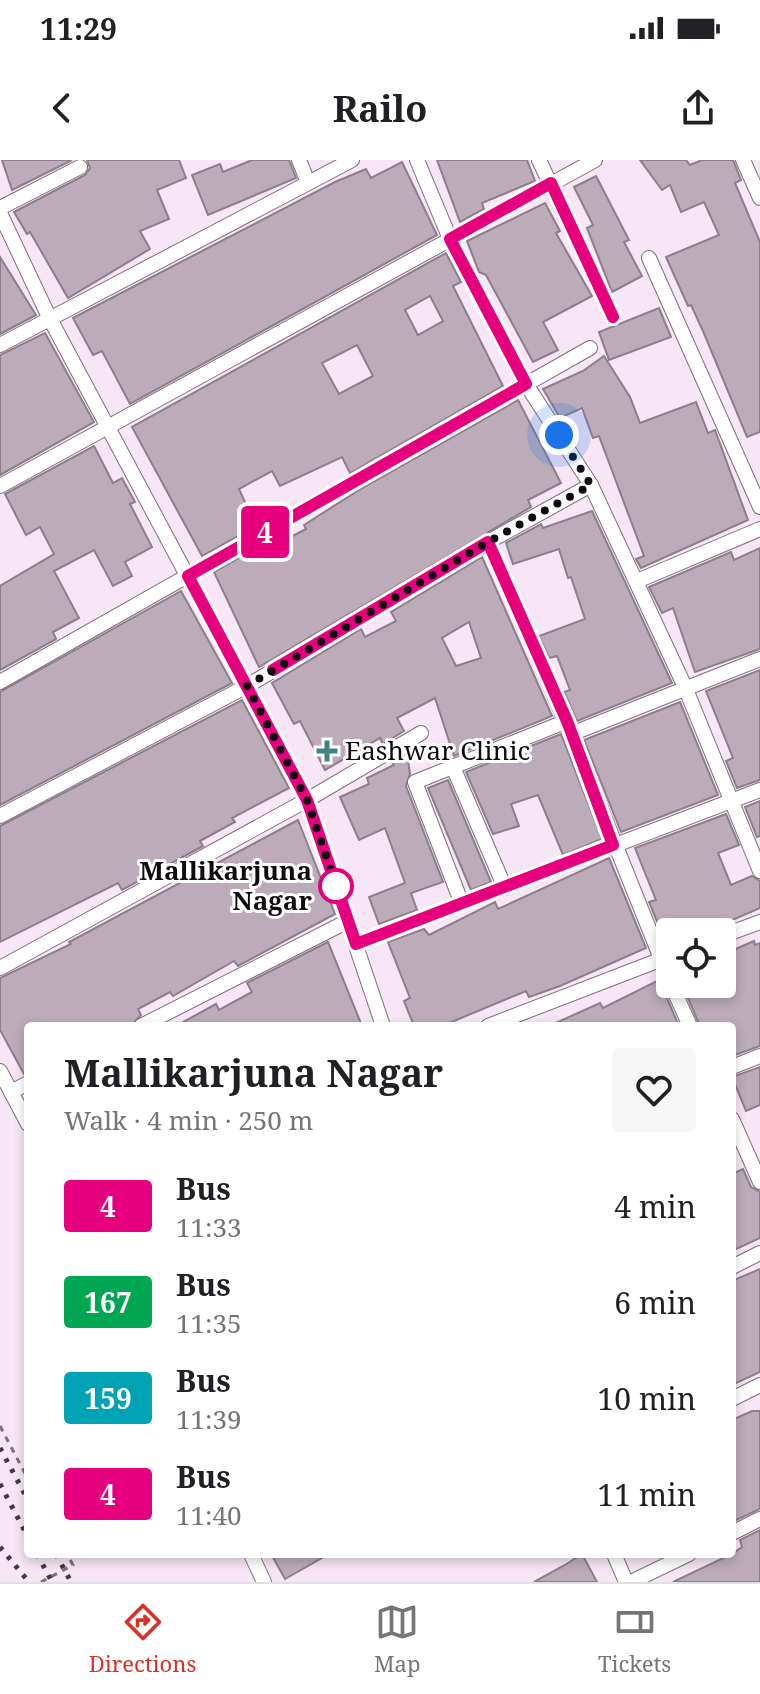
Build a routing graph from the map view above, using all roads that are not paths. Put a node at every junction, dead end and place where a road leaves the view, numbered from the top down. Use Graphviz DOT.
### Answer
graph roads {
  1 [pos="299,160"];
  2 [pos="352,160"];
  3 [pos="417,160"];
  4 [pos="539,160"];
  5 [pos="595,160"];
  6 [pos="743,160"];
  7 [pos="80,167"];
  8 [pos="307,180"];
  9 [pos="551,183"];
  10 [pos="760,198"];
  11 [pos="0,211"];
  12 [pos="450,239"];
  13 [pos="649,258"];
  14 [pos="49,317"];
  15 [pos="613,317"];
  16 [pos="0,345"];
  17 [pos="590,348"];
  18 [pos="526,384"];
  19 [pos="108,425"];
  20 [pos="591,485"];
  21 [pos="0,486"];
  22 [pos="760,507"];
  23 [pos="760,529"];
  24 [pos="488,542"];
  25 [pos="188,576"];
  26 [pos="637,581"];
  27 [pos="760,659"];
  28 [pos="0,682"];
  29 [pos="247,686"];
  30 [pos="685,687"];
  31 [pos="569,728"];
  32 [pos="421,733"];
  33 [pos="453,767"];
  34 [pos="760,790"];
  35 [pos="307,800"];
  36 [pos="732,801"];
  37 [pos="0,816"];
  38 [pos="613,845"];
  39 [pos="760,871"];
  40 [pos="505,888"];
  41 [pos="462,904"];
  42 [pos="348,921"];
  43 [pos="760,922"];
  44 [pos="736,931"];
  45 [pos="656,938"];
  46 [pos="356,944"];
  47 [pos="656,961"];
  48 [pos="0,968"];
  49 [pos="678,998"];
  50 [pos="149,1022"];
  51 [pos="382,1022"];
  52 [pos="498,1022"];
  53 [pos="688,1022"];
  54 [pos="760,1056"];
  55 [pos="736,1065"];
  56 [pos="0,1071"];
  57 [pos="24,1085"];
  58 [pos="11,1092"];
  59 [pos="24,1116"];
  60 [pos="736,1128"];
  61 [pos="760,1182"];
  62 [pos="760,1253"];
  63 [pos="736,1265"];
  64 [pos="760,1385"];
  65 [pos="736,1397"];
  66 [pos="760,1519"];
  67 [pos="736,1531"];
  68 [pos="253,1558"];
  69 [pos="616,1558"];
  70 [pos="680,1558"];
  71 [pos="264,1582"];
  72 [pos="628,1582"];
  1 -- 8 [label="street"];
  2 -- 8 [label="street"];
  3 -- 12 [label="street"];
  4 -- 9 [label="street"];
  5 -- 9 [label="street"];
  6 -- 10 [label="street"];
  7 -- 11 [label="street"];
  8 -- 14 [label="street"];
  9 -- 12 [label="street"];
  9 -- 15 [label="street"];
  11 -- 14 [label="street"];
  12 -- 18 [label="street"];
  12 -- 19 [label="street"];
  13 -- 22 [label="street"];
  14 -- 16 [label="street"];
  14 -- 19 [label="street"];
  17 -- 18 [label="street"];
  18 -- 20 [label="street"];
  18 -- 25 [label="street"];
  19 -- 21 [label="street"];
  19 -- 25 [label="street"];
  20 -- 24 [label="street"];
  20 -- 26 [label="street"];
  23 -- 26 [label="street"];
  24 -- 29 [label="street"];
  24 -- 31 [label="street"];
  25 -- 28 [label="street"];
  25 -- 29 [label="street"];
  26 -- 30 [label="street"];
  27 -- 30 [label="street"];
  29 -- 35 [label="street"];
  29 -- 37 [label="street"];
  30 -- 31 [label="street"];
  30 -- 36 [label="street"];
  31 -- 33 [label="street"];
  31 -- 38 [label="street"];
  32 -- 35 [label="street"];
  33 -- 40 [label="street"];
  33 -- 41 [label="street"];
  34 -- 36 [label="street"];
  35 -- 42 [label="street"];
  35 -- 48 [label="street"];
  36 -- 38 [label="street"];
  36 -- 39 [label="street"];
  38 -- 40 [label="street"];
  38 -- 45 [label="street"];
  40 -- 41 [label="street"];
  41 -- 46 [label="street"];
  42 -- 46 [label="street"];
  42 -- 50 [label="street"];
  43 -- 44 [label="street"];
  46 -- 51 [label="street"];
  47 -- 52 [label="street"];
  49 -- 53 [label="street"];
  54 -- 55 [label="street"];
  56 -- 58 [label="street"];
  57 -- 58 [label="street"];
  58 -- 59 [label="street"];
  60 -- 61 [label="street"];
  62 -- 63 [label="street"];
  64 -- 65 [label="street"];
  66 -- 67 [label="street"];
  68 -- 71 [label="street"];
  69 -- 72 [label="street"];
  70 -- 72 [label="street"];
}
